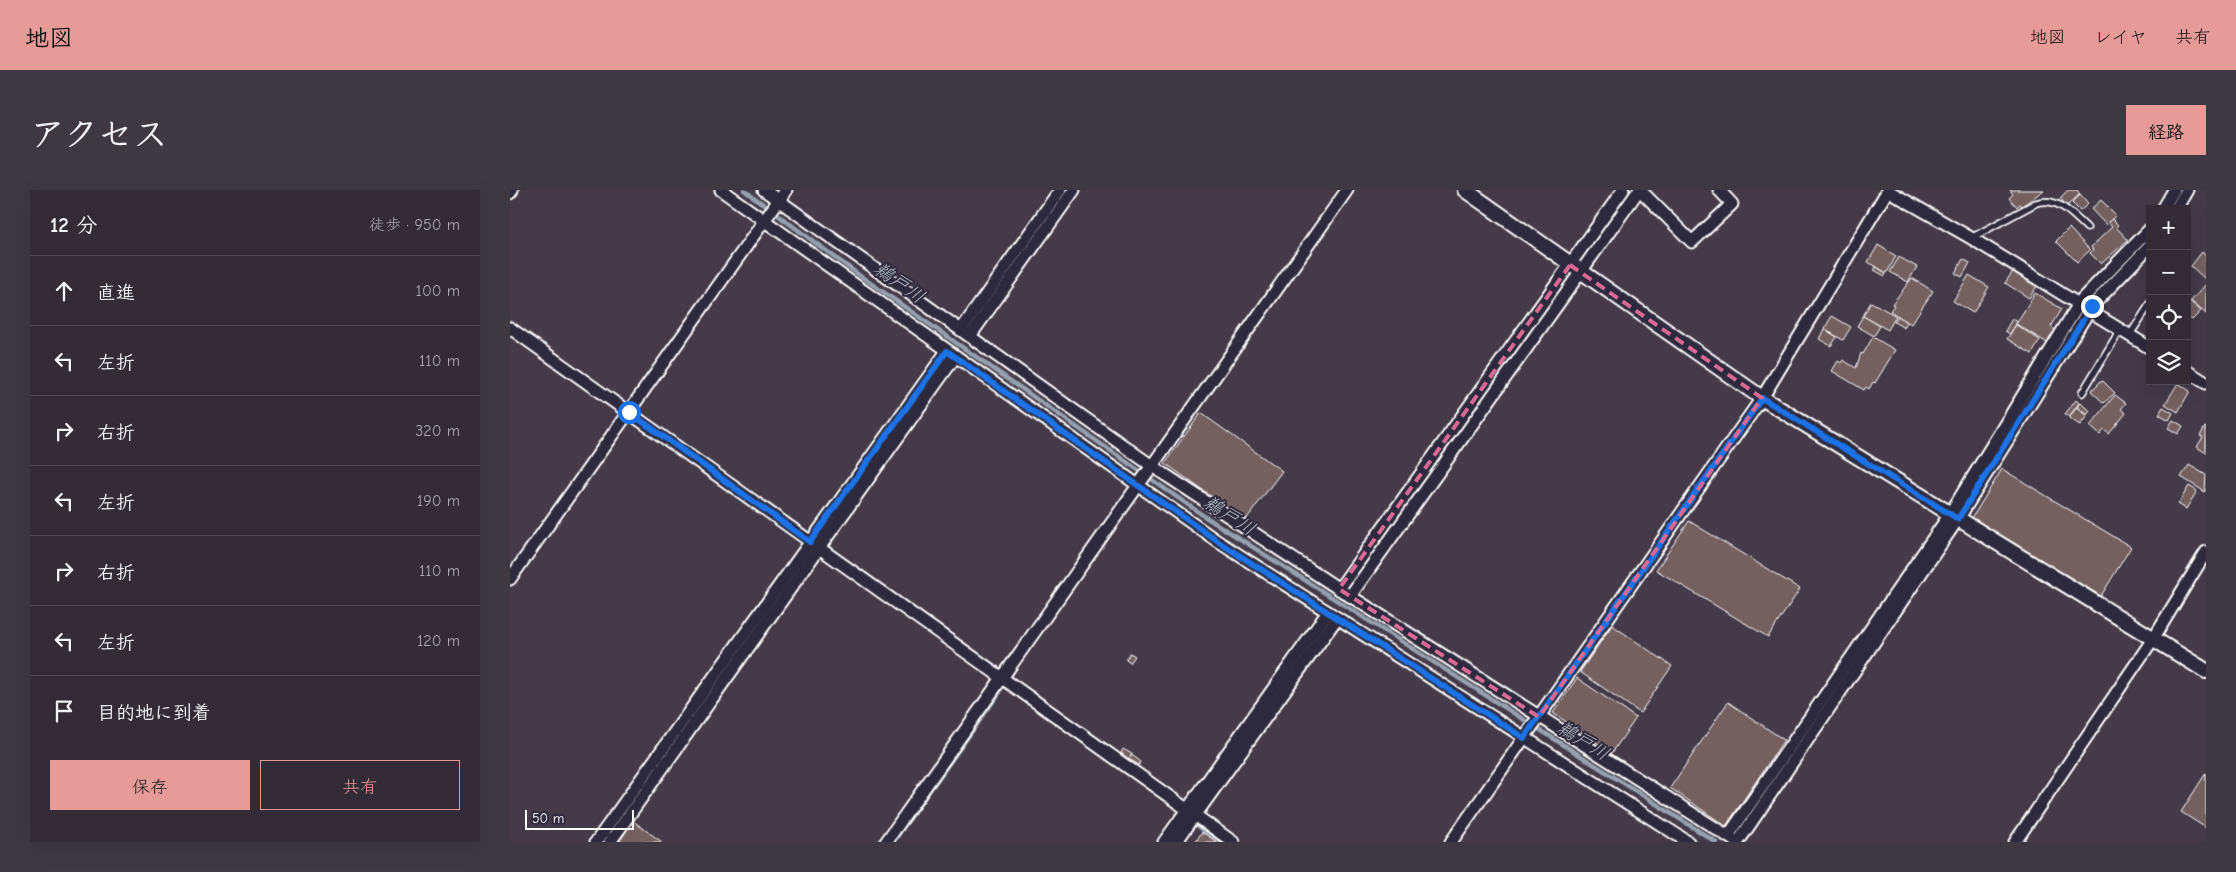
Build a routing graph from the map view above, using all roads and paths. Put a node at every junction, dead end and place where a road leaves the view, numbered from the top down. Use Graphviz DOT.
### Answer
graph roads {
  1 [pos="721,190"];
  2 [pos="764,190"];
  3 [pos="786,190"];
  4 [pos="1060,190"];
  5 [pos="1074,190"];
  6 [pos="1347,190"];
  7 [pos="1465,190"];
  8 [pos="1623,190"];
  9 [pos="1639,190"];
  10 [pos="1719,190"];
  11 [pos="1888,190"];
  12 [pos="2174,190"];
  13 [pos="2187,190"];
  14 [pos="777,202"];
  15 [pos="2165,205"];
  16 [pos="2178,205"];
  17 [pos="765,219"];
  18 [pos="2087,228"];
  19 [pos="2146,234"];
  20 [pos="1971,238"];
  21 [pos="2146,250"];
  22 [pos="1575,268"];
  23 [pos="2084,308"];
  24 [pos="2146,308"];
  25 [pos="510,328"];
  26 [pos="966,333"];
  27 [pos="2124,333"];
  28 [pos="2146,346"];
  29 [pos="951,354"];
  30 [pos="2191,374"];
  31 [pos="2206,383"];
  32 [pos="2082,393"];
  33 [pos="1762,398"];
  34 [pos="629,412"];
  35 [pos="1151,468"];
  36 [pos="1139,485"];
  37 [pos="1954,516"];
  38 [pos="815,545"];
  39 [pos="2206,552"];
  40 [pos="510,579"];
  41 [pos="1339,589"];
  42 [pos="1350,596"];
  43 [pos="1332,615"];
  44 [pos="2153,638"];
  45 [pos="2206,671"];
  46 [pos="1002,678"];
  47 [pos="1538,718"];
  48 [pos="1526,735"];
  49 [pos="1191,812"];
  50 [pos="1734,840"];
  51 [pos="596,842"];
  52 [pos="610,842"];
  53 [pos="886,842"];
  54 [pos="1164,842"];
  55 [pos="1176,842"];
  56 [pos="1233,842"];
  57 [pos="1451,842"];
  58 [pos="1688,842"];
  59 [pos="2015,842"];
  1 -- 17 [label="street"];
  2 -- 14 [label="street"];
  3 -- 14 [label="street"];
  4 -- 26 [label="street"];
  5 -- 26 [label="street"];
  6 -- 35 [label="street"];
  7 -- 22 [label="street"];
  8 -- 22 [label="street"];
  9 -- 10 [label="street"];
  9 -- 22 [label="street"];
  11 -- 20 [label="street"];
  11 -- 33 [label="street"];
  12 -- 15 [label="street"];
  13 -- 16 [label="street"];
  14 -- 17 [label="street"];
  14 -- 26 [label="street"];
  17 -- 29 [label="street"];
  17 -- 34 [label="street"];
  18 -- 20 [label="lane"];
  19 -- 23 [label="street"];
  20 -- 23 [label="street"];
  21 -- 23 [label="street"];
  22 -- 33 [label="street"];
  22 -- 41 [label="street"];
  22 -- 42 [label="street"];
  23 -- 27 [label="street"];
  23 -- 37 [label="street"];
  24 -- 27 [label="lane"];
  25 -- 34 [label="street"];
  26 -- 35 [label="street"];
  27 -- 28 [label="street"];
  27 -- 32 [label="lane"];
  29 -- 36 [label="street"];
  29 -- 38 [label="street"];
  30 -- 31 [label="street"];
  33 -- 37 [label="street"];
  33 -- 47 [label="street"];
  34 -- 38 [label="street"];
  34 -- 40 [label="street"];
  35 -- 36 [label="street"];
  35 -- 41 [label="street"];
  36 -- 43 [label="street"];
  36 -- 46 [label="street"];
  37 -- 44 [label="street"];
  37 -- 50 [label="street"];
  38 -- 46 [label="street"];
  38 -- 51 [label="street"];
  38 -- 52 [label="street"];
  39 -- 44 [label="street"];
  41 -- 42 [label="street"];
  42 -- 47 [label="street"];
  43 -- 48 [label="street"];
  43 -- 49 [label="street"];
  44 -- 45 [label="street"];
  44 -- 59 [label="street"];
  46 -- 49 [label="street"];
  46 -- 53 [label="street"];
  47 -- 48 [label="street"];
  47 -- 50 [label="street"];
  48 -- 57 [label="street"];
  48 -- 58 [label="street"];
  49 -- 54 [label="street"];
  49 -- 55 [label="street"];
  49 -- 56 [label="street"];
}
